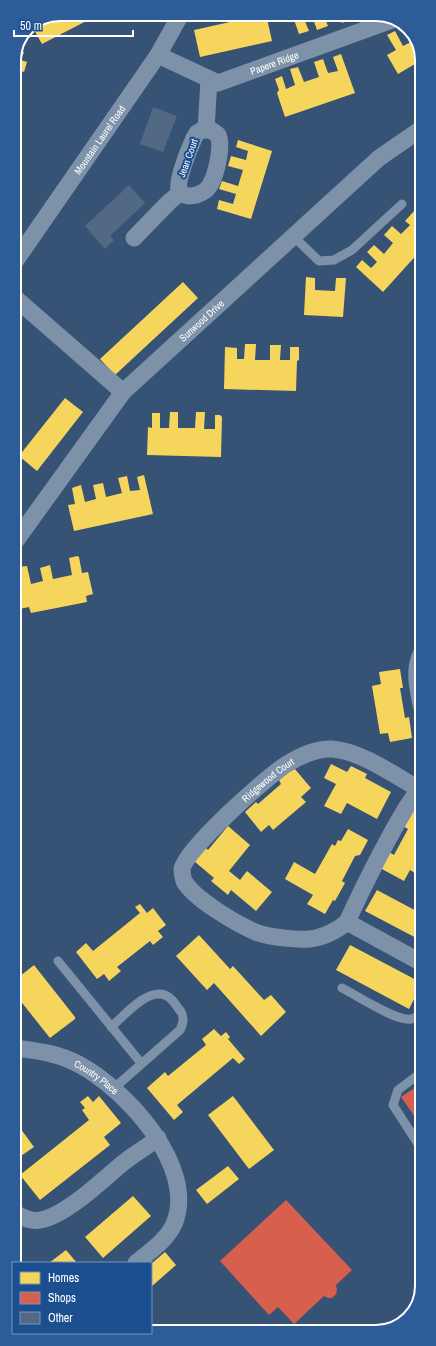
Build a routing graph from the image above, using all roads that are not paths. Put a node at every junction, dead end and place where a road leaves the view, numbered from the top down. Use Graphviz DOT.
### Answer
graph roads {
  1 [pos="177,21"];
  2 [pos="385,23"];
  3 [pos="158,55"];
  4 [pos="209,79"];
  5 [pos="206,130"];
  6 [pos="415,133"];
  7 [pos="181,192"];
  8 [pos="402,204"];
  9 [pos="293,236"];
  10 [pos="134,238"];
  11 [pos="21,253"];
  12 [pos="21,303"];
  13 [pos="124,392"];
  14 [pos="21,534"];
  15 [pos="415,785"];
  16 [pos="415,796"];
  17 [pos="347,922"];
  18 [pos="415,959"];
  19 [pos="58,961"];
  20 [pos="342,988"];
  21 [pos="415,1017"];
  22 [pos="111,1027"];
  23 [pos="21,1049"];
  24 [pos="141,1063"];
  25 [pos="415,1077"];
  26 [pos="113,1089"];
  27 [pos="158,1138"];
  28 [pos="415,1139"];
  29 [pos="21,1216"];
  30 [pos="137,1262"];
  1 -- 3 [label="street, Mountain Laurel Road"];
  2 -- 4 [label="street, Papere Ridge"];
  3 -- 4 [label="street, Papere Ridge"];
  3 -- 11 [label="street, Mountain Laurel Road"];
  4 -- 5 [label="street, Jean Court"];
  5 -- 7 [label="street, Jean Court"];
  5 -- 7 [label="street, Jean Court"];
  6 -- 9 [label="street, Sunwood Drive"];
  7 -- 10 [label="street, Jean Court"];
  8 -- 9 [label="lane"];
  9 -- 13 [label="street, Sunwood Drive"];
  12 -- 13 [label="street"];
  13 -- 14 [label="street, Sunwood Drive"];
  15 -- 17 [label="street, Ridgewood Court"];
  16 -- 17 [label="street, Ridgewood Court"];
  17 -- 18 [label="street"];
  19 -- 22 [label="lane"];
  20 -- 21 [label="lane"];
  22 -- 24 [label="lane"];
  22 -- 24 [label="lane"];
  23 -- 26 [label="street, Country Place"];
  24 -- 26 [label="lane"];
  25 -- 28 [label="lane"];
  26 -- 27 [label="street, Country Place"];
  27 -- 29 [label="street"];
  27 -- 30 [label="street, Country Place"];
}
